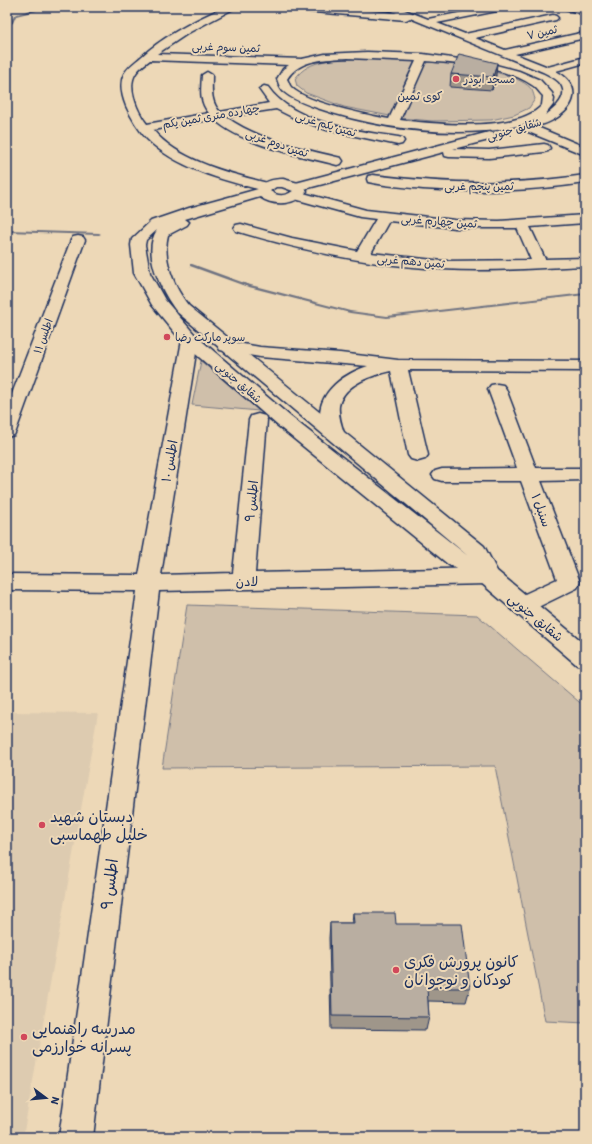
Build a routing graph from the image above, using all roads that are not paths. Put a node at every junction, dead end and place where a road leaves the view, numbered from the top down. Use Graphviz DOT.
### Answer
graph roads {
  1 [pos="232,7"];
  2 [pos="291,7"];
  3 [pos="502,7"];
  4 [pos="569,7"];
  5 [pos="396,8"];
  6 [pos="585,12"];
  7 [pos="415,17"];
  8 [pos="553,18"];
  9 [pos="428,22"];
  10 [pos="585,35"];
  11 [pos="465,37"];
  12 [pos="505,53"];
  13 [pos="147,57"];
  14 [pos="423,58"];
  15 [pos="585,60"];
  16 [pos="304,62"];
  17 [pos="528,62"];
  18 [pos="547,70"];
  19 [pos="512,72"];
  20 [pos="207,75"];
  21 [pos="264,89"];
  22 [pos="278,105"];
  23 [pos="218,115"];
  24 [pos="393,123"];
  25 [pos="527,127"];
  26 [pos="144,128"];
  27 [pos="448,128"];
  28 [pos="398,141"];
  29 [pos="456,144"];
  30 [pos="544,148"];
  31 [pos="432,151"];
  32 [pos="585,151"];
  33 [pos="337,161"];
  34 [pos="373,179"];
  35 [pos="585,179"];
  36 [pos="296,191"];
  37 [pos="266,192"];
  38 [pos="384,217"];
  39 [pos="585,219"];
  40 [pos="522,224"];
  41 [pos="241,228"];
  42 [pos="78,240"];
  43 [pos="362,256"];
  44 [pos="585,262"];
  45 [pos="540,264"];
  46 [pos="190,340"];
  47 [pos="226,346"];
  48 [pos="398,365"];
  49 [pos="585,366"];
  50 [pos="497,389"];
  51 [pos="258,420"];
  52 [pos="7,431"];
  53 [pos="335,433"];
  54 [pos="418,455"];
  55 [pos="528,474"];
  56 [pos="585,474"];
  57 [pos="442,475"];
  58 [pos="488,576"];
  59 [pos="7,582"];
  60 [pos="243,582"];
  61 [pos="149,583"];
  62 [pos="522,605"];
  63 [pos="585,658"];
  64 [pos="76,1137"];
  1 -- 13 [label="street"];
  2 -- 7 [label="street"];
  3 -- 9 [label="street"];
  4 -- 6 [label="street"];
  5 -- 7 [label="street, شقایق جنوبی"];
  7 -- 9 [label="street, شقایق جنوبی"];
  8 -- 11 [label="street"];
  9 -- 11 [label="street, شقایق جنوبی"];
  10 -- 12 [label="street, ثمین ۷"];
  11 -- 12 [label="street, شقایق جنوبی"];
  12 -- 17 [label="street, شقایق جنوبی"];
  13 -- 16 [label="street, ثمین سوم غربی"];
  13 -- 26 [label="street"];
  14 -- 16 [label="street"];
  14 -- 19 [label="street"];
  14 -- 24 [label="street"];
  15 -- 18 [label="street"];
  16 -- 24 [label="street"];
  17 -- 18 [label="street, شقایق جنوبی"];
  17 -- 19 [label="street"];
  18 -- 25 [label="street, شقایق جنوبی"];
  19 -- 27 [label="street"];
  20 -- 23 [label="street, ثمین دوم غربی"];
  21 -- 22 [label="street, ثمین یکم غربی"];
  22 -- 23 [label="street, چهارده متری ثمین یکم"];
  22 -- 28 [label="street, ثمین یکم غربی"];
  23 -- 26 [label="street, چهارده متری ثمین یکم"];
  23 -- 33 [label="street, ثمین دوم غربی"];
  24 -- 27 [label="street"];
  25 -- 29 [label="street, شقایق جنوبی"];
  25 -- 32 [label="street"];
  26 -- 37 [label="street"];
  27 -- 29 [label="street"];
  29 -- 31 [label="street, شقایق جنوبی"];
  30 -- 31 [label="street"];
  31 -- 36 [label="street, شقایق جنوبی"];
  34 -- 35 [label="street, ثمین پنجم غربی"];
  36 -- 37 [label="street, ثمین چهارم غربی"];
  36 -- 38 [label="street, ثمین چهارم غربی"];
  37 -- 46 [label="street, شقایق جنوبی"];
  37 -- 47 [label="street, شقایق جنوبی"];
  38 -- 40 [label="street, ثمین چهارم غربی"];
  38 -- 43 [label="street"];
  39 -- 40 [label="street, ثمین چهارم غربی"];
  40 -- 45 [label="street"];
  41 -- 43 [label="street, ثمین دهم غربی"];
  42 -- 52 [label="street, اطلس ۱۱"];
  43 -- 45 [label="street, ثمین دهم غربی"];
  44 -- 45 [label="street, ثمین دهم غربی"];
  46 -- 58 [label="street, شقایق جنوبی"];
  46 -- 61 [label="street, اطلس ۱۰"];
  47 -- 48 [label="street"];
  47 -- 53 [label="street, شقایق جنوبی"];
  48 -- 49 [label="street"];
  48 -- 53 [label="street"];
  48 -- 54 [label="street"];
  50 -- 55 [label="street, سنبل ۱"];
  51 -- 60 [label="street, اطلس ۹"];
  53 -- 58 [label="street, شقایق جنوبی"];
  55 -- 56 [label="street"];
  55 -- 57 [label="street"];
  55 -- 62 [label="street, سنبل ۱"];
  58 -- 60 [label="street, لادن"];
  58 -- 62 [label="street, شقایق جنوبی"];
  59 -- 61 [label="street, لادن"];
  60 -- 61 [label="street, لادن"];
  61 -- 64 [label="street, اطلس ۹"];
  62 -- 63 [label="street, شقایق جنوبی"];
}
